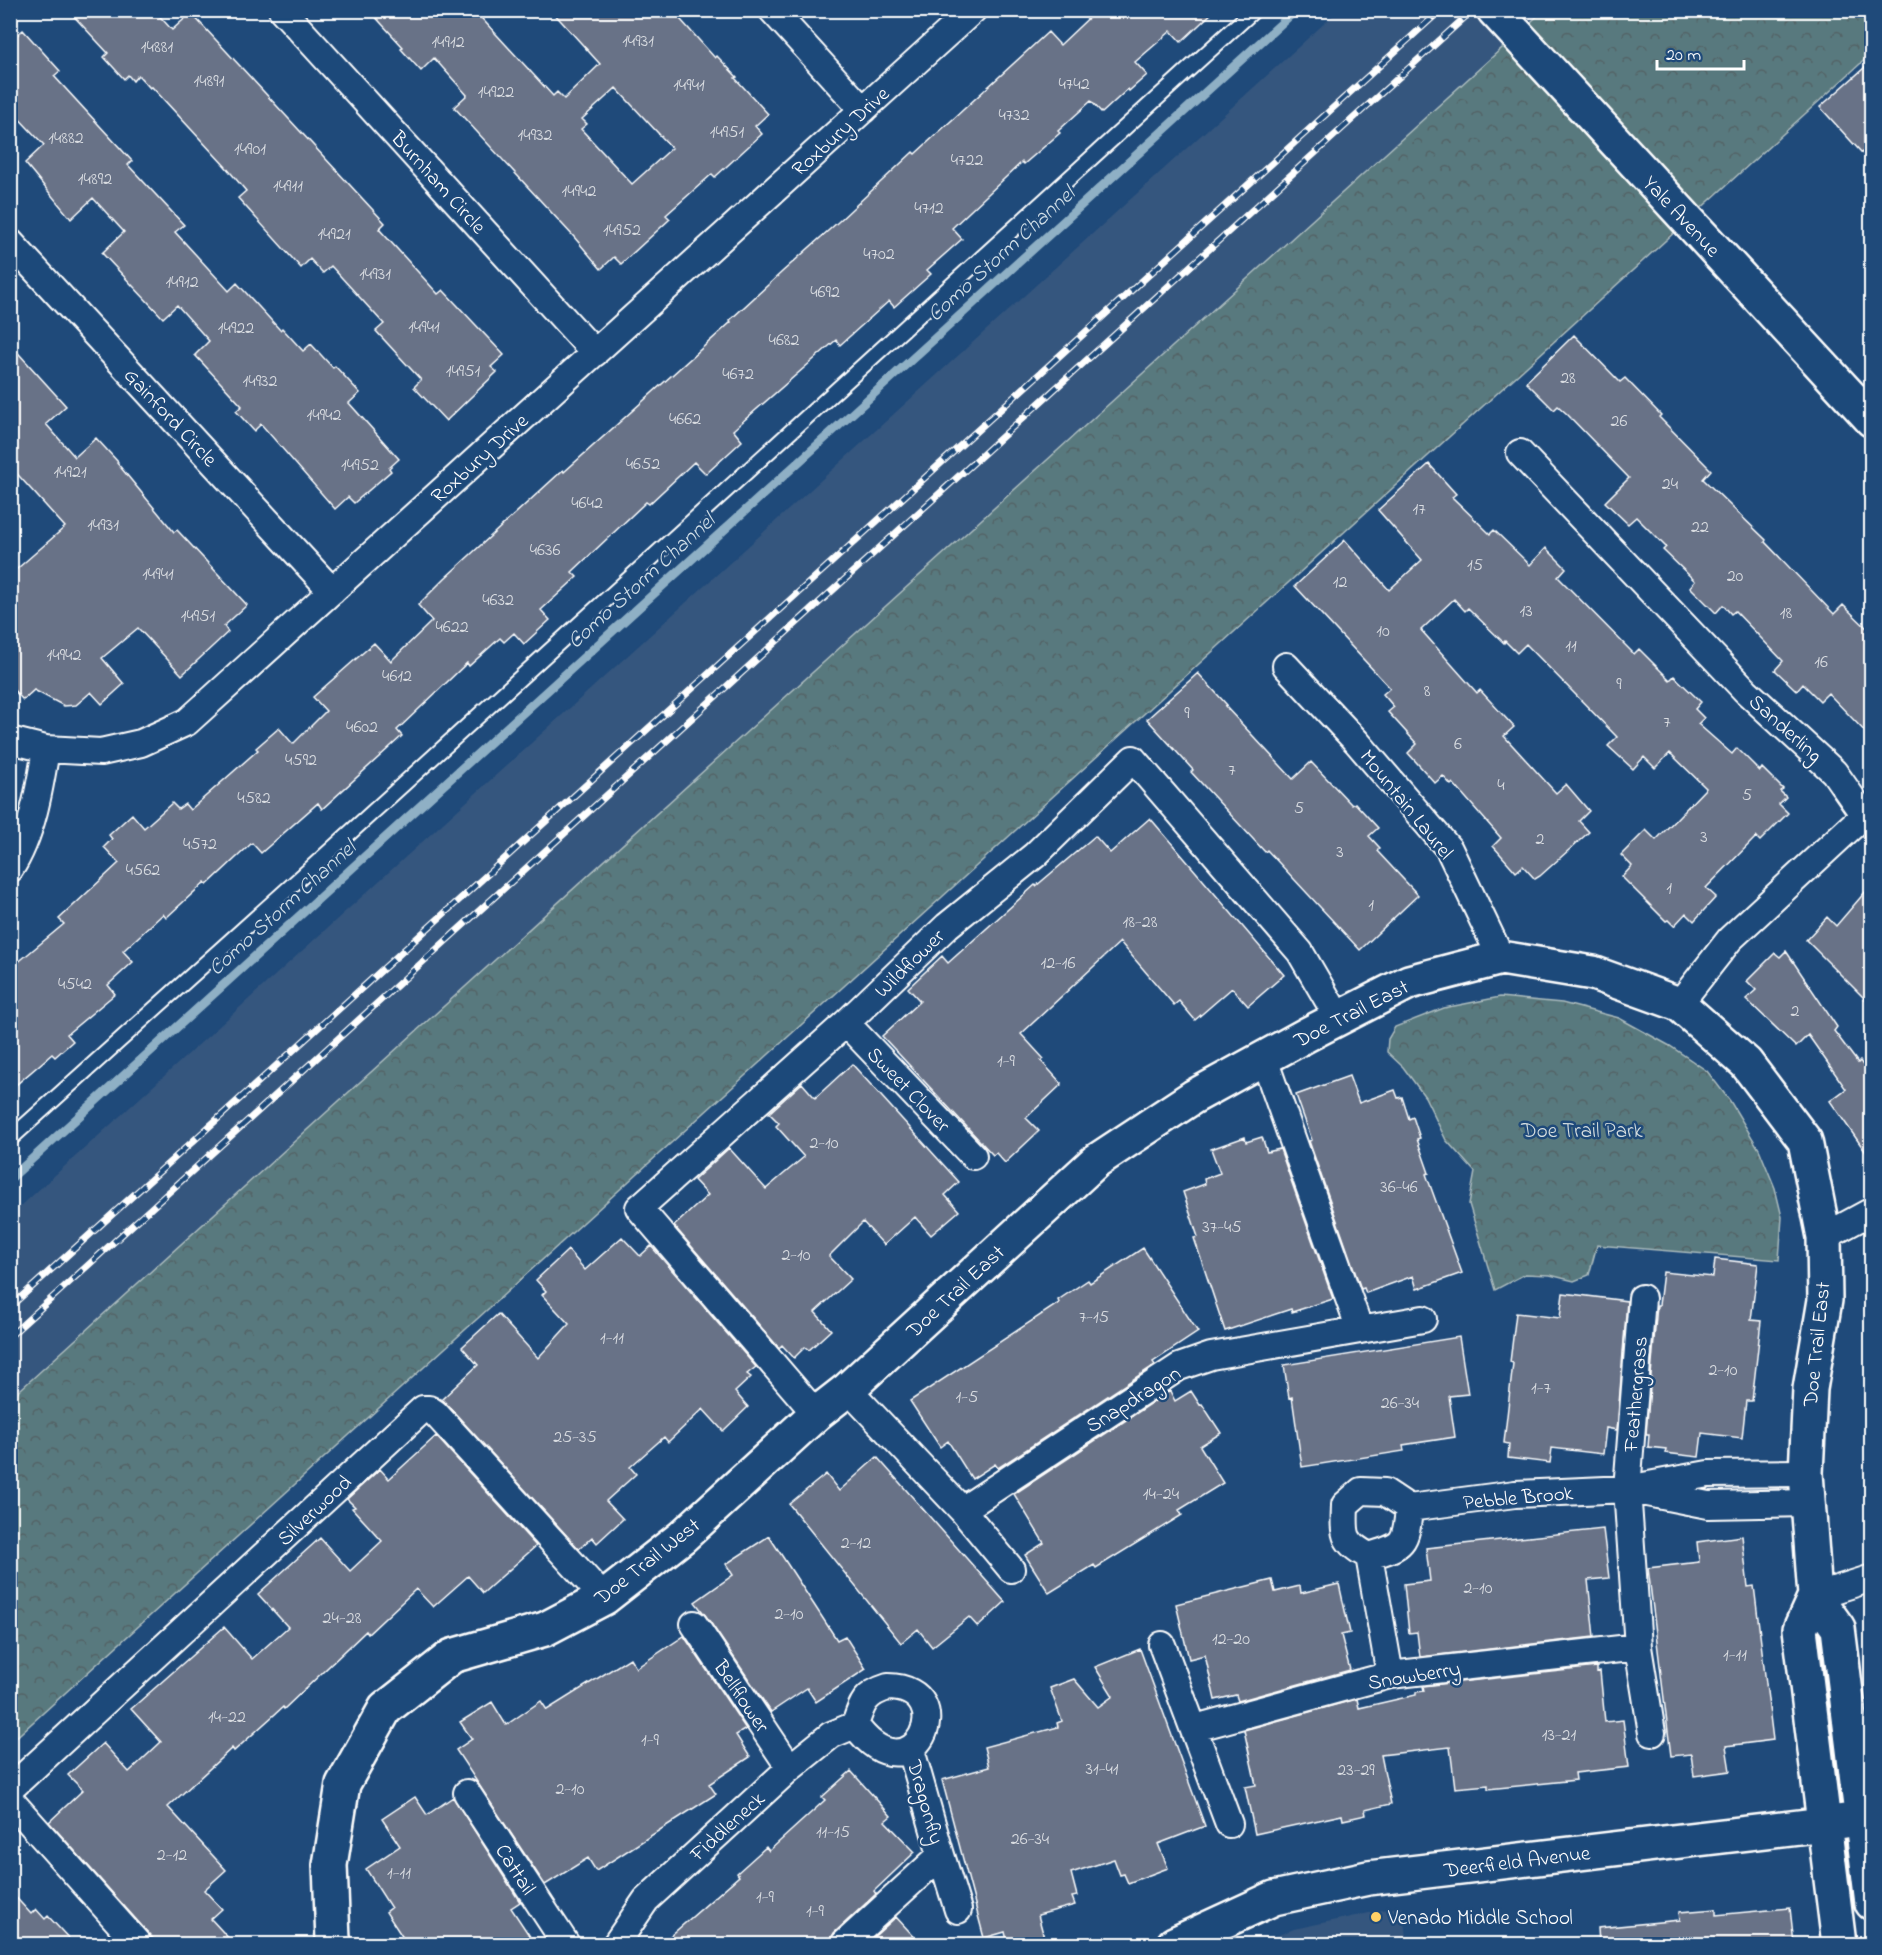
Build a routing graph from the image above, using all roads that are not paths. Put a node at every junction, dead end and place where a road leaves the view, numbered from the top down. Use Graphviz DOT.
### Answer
graph roads {
  1 [pos="282,10"];
  2 [pos="772,10"];
  3 [pos="973,10"];
  4 [pos="1254,10"];
  5 [pos="1494,10"];
  6 [pos="863,110"];
  7 [pos="10,242"];
  8 [pos="595,353"];
  9 [pos="1872,420"];
  10 [pos="1520,453"];
  11 [pos="332,591"];
  12 [pos="1287,666"];
  13 [pos="10,740"];
  14 [pos="46,749"];
  15 [pos="10,868"];
  16 [pos="1501,958"];
  17 [pos="1679,1004"];
  18 [pos="1339,1019"];
  19 [pos="846,1023"];
  20 [pos="1264,1059"];
  21 [pos="10,1139"];
  22 [pos="973,1156"];
  23 [pos="1872,1211"];
  24 [pos="1824,1237"];
  25 [pos="1642,1298"];
  26 [pos="1423,1319"];
  27 [pos="1359,1330"];
  28 [pos="848,1389"];
  29 [pos="816,1414"];
  30 [pos="1807,1488"];
  31 [pos="1627,1490"];
  32 [pos="1409,1508"];
  33 [pos="962,1510"];
  34 [pos="1369,1556"];
  35 [pos="1011,1569"];
  36 [pos="1872,1578"];
  37 [pos="1815,1596"];
  38 [pos="604,1598"];
  39 [pos="694,1624"];
  40 [pos="1162,1645"];
  41 [pos="1638,1647"];
  42 [pos="1390,1676"];
  43 [pos="855,1725"];
  44 [pos="1195,1728"];
  45 [pos="1652,1733"];
  46 [pos="911,1750"];
  47 [pos="790,1768"];
  48 [pos="10,1789"];
  49 [pos="467,1793"];
  50 [pos="10,1800"];
  51 [pos="1866,1818"];
  52 [pos="1229,1824"];
  53 [pos="1824,1824"];
  54 [pos="941,1855"];
  55 [pos="1872,1903"];
  56 [pos="958,1910"];
  57 [pos="332,1943"];
  58 [pos="138,1944"];
  59 [pos="566,1944"];
  60 [pos="616,1944"];
  61 [pos="844,1944"];
  62 [pos="1174,1944"];
  63 [pos="1839,1944"];
  1 -- 8 [label="street, Burnham Circle"];
  2 -- 6 [label="street"];
  3 -- 6 [label="street, Roxbury Drive"];
  4 -- 21 [label="lane"];
  5 -- 9 [label="street, Yale Avenue"];
  6 -- 8 [label="street, Roxbury Drive"];
  7 -- 11 [label="street, Gainford Circle"];
  8 -- 11 [label="street, Roxbury Drive"];
  10 -- 17 [label="street, Sanderling"];
  11 -- 14 [label="street, Roxbury Drive"];
  12 -- 16 [label="street, Mountain Laurel"];
  13 -- 14 [label="street, Roxbury Drive"];
  14 -- 15 [label="street"];
  16 -- 17 [label="street, Doe Trail East"];
  16 -- 18 [label="street, Doe Trail East"];
  17 -- 24 [label="street, Doe Trail East"];
  18 -- 19 [label="street, Wildflower"];
  18 -- 20 [label="street, Doe Trail East"];
  19 -- 22 [label="street, Sweet Clover"];
  19 -- 29 [label="street, Wildflower"];
  20 -- 27 [label="street"];
  20 -- 28 [label="street, Doe Trail East"];
  23 -- 24 [label="street"];
  24 -- 30 [label="street, Doe Trail East"];
  25 -- 31 [label="street, Feathergrass"];
  26 -- 27 [label="street, Snapdragon"];
  27 -- 33 [label="street, Snapdragon"];
  28 -- 29 [label="street, Doe Trail West"];
  28 -- 33 [label="street"];
  29 -- 38 [label="street, Doe Trail West"];
  30 -- 31 [label="street, Pebble Brook"];
  30 -- 37 [label="street, Doe Trail East"];
  31 -- 32 [label="street, Pebble Brook"];
  31 -- 41 [label="street"];
  32 -- 34 [label="street"];
  32 -- 34 [label="street"];
  33 -- 35 [label="street"];
  34 -- 42 [label="street"];
  36 -- 37 [label="street"];
  37 -- 51 [label="street"];
  37 -- 53 [label="street, Doe Trail East"];
  38 -- 48 [label="street, Silverwood"];
  38 -- 57 [label="street, Doe Trail West"];
  39 -- 47 [label="street, Bellflower"];
  40 -- 44 [label="street"];
  41 -- 42 [label="street, Snowberry"];
  41 -- 45 [label="street"];
  42 -- 44 [label="street, Snowberry"];
  43 -- 46 [label="street"];
  43 -- 46 [label="street"];
  43 -- 47 [label="street, Fiddleneck"];
  44 -- 52 [label="street"];
  46 -- 54 [label="street, Dragonfly"];
  47 -- 60 [label="street, Fiddleneck"];
  49 -- 59 [label="street, Cattail"];
  50 -- 58 [label="street"];
  51 -- 53 [label="street, Deerfield Avenue"];
  51 -- 55 [label="street"];
  53 -- 62 [label="street, Deerfield Avenue"];
  53 -- 63 [label="street, Doe Trail East"];
  54 -- 56 [label="street, Dragonfly"];
  54 -- 61 [label="street, Dragonfly"];
}
